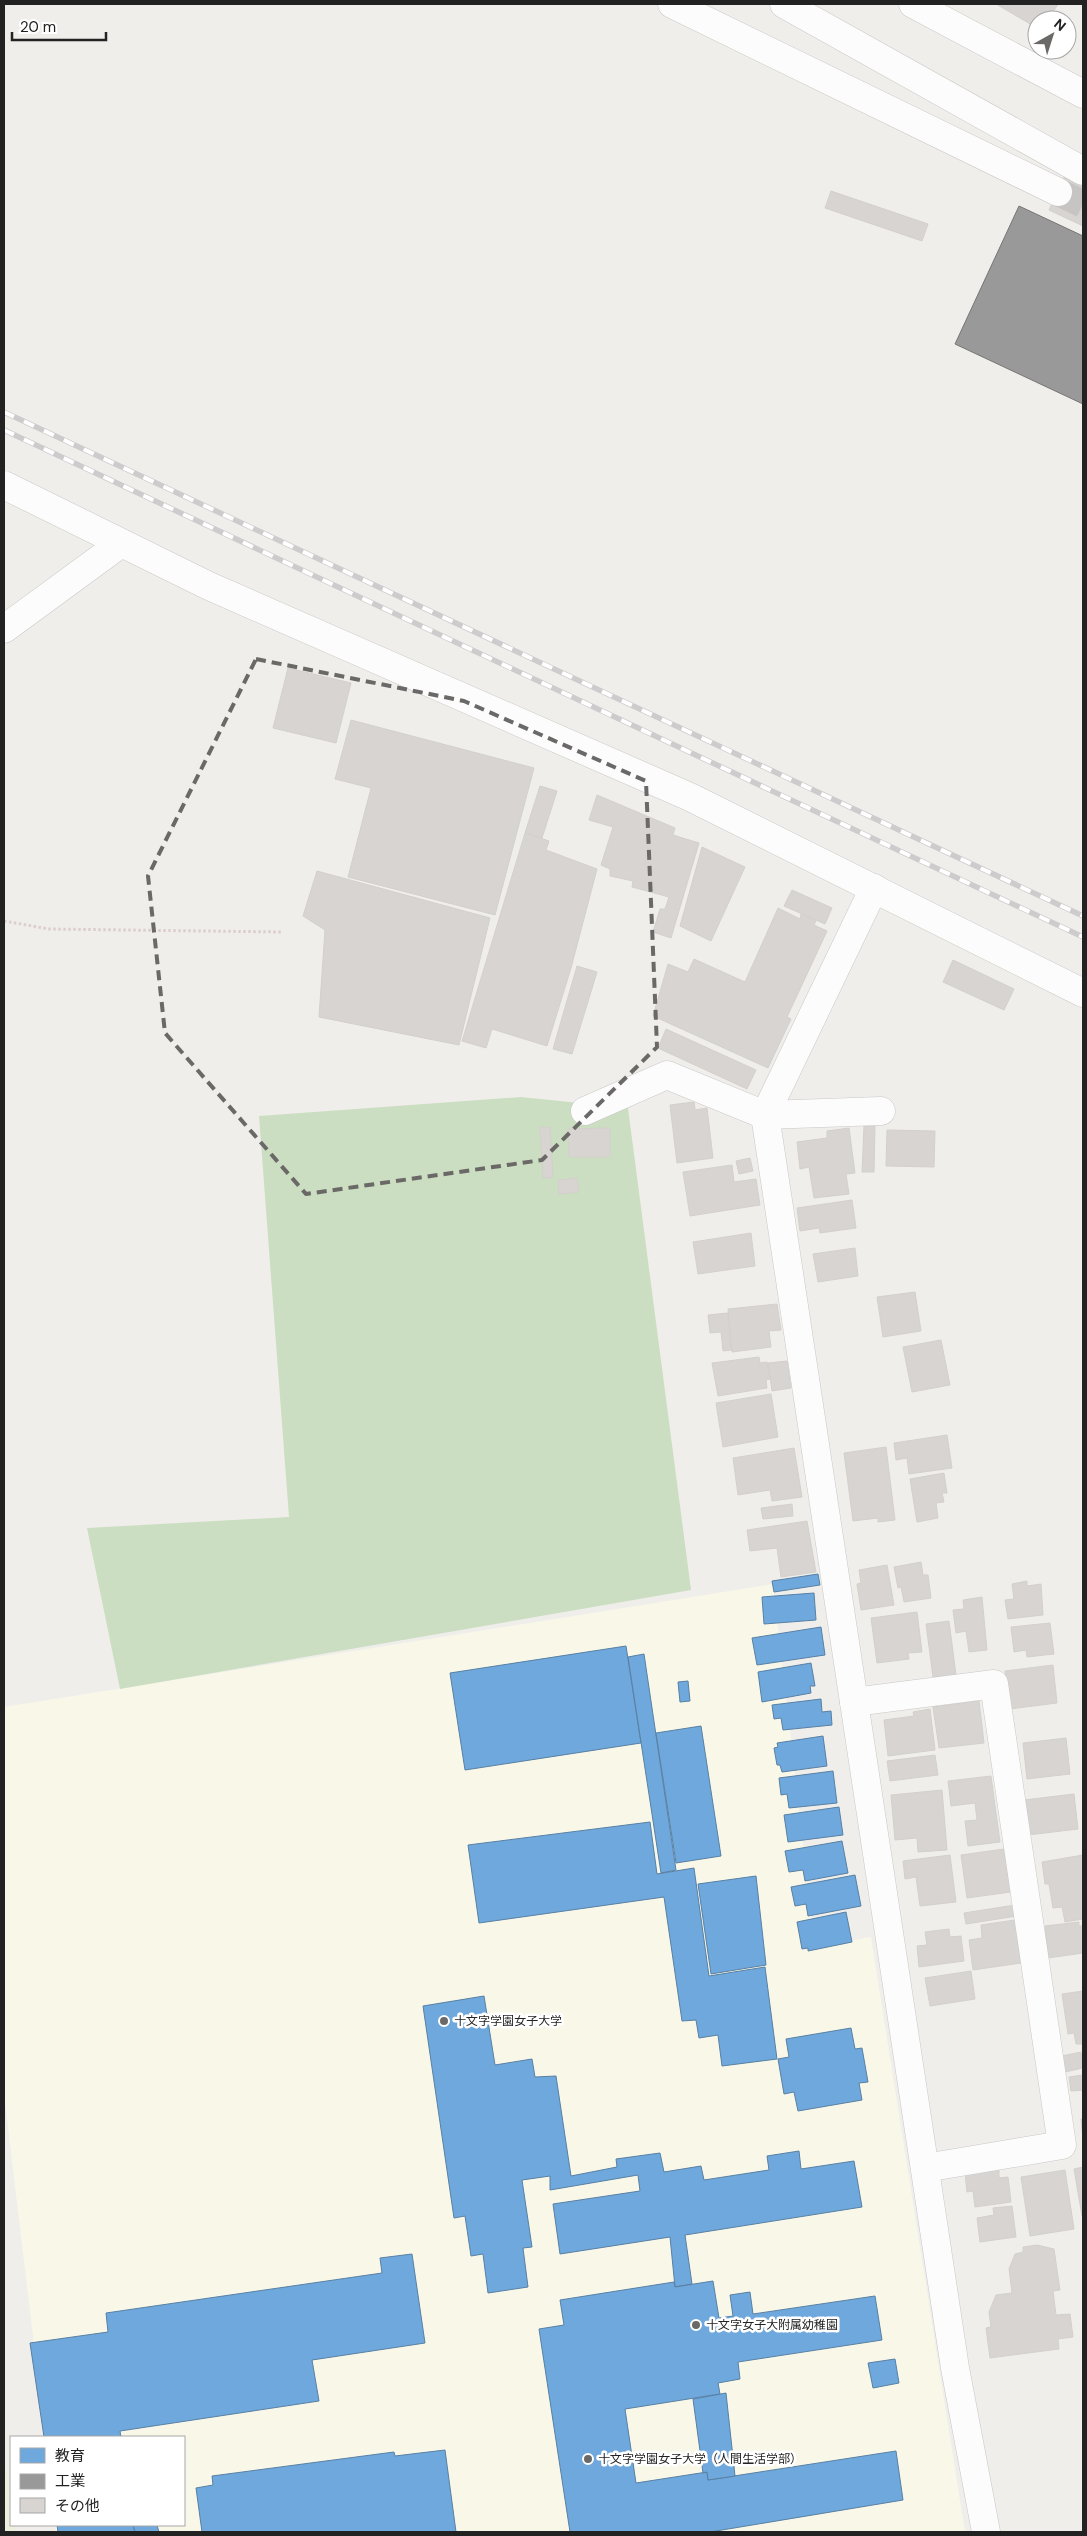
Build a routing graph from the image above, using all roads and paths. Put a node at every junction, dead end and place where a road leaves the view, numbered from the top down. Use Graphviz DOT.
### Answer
graph roads {
  1 [pos="672,4"];
  2 [pos="784,4"];
  3 [pos="913,4"];
  4 [pos="1083,94"];
  5 [pos="1083,171"];
  6 [pos="1058,192"];
  7 [pos="4,485"];
  8 [pos="120,544"];
  9 [pos="4,629"];
  10 [pos="874,888"];
  11 [pos="4,921"];
  12 [pos="283,932"];
  13 [pos="1083,993"];
  14 [pos="585,1111"];
  15 [pos="881,1111"];
  16 [pos="765,1115"];
  17 [pos="854,1702"];
  18 [pos="925,2168"];
  19 [pos="986,2532"];
  1 -- 6 [label="street"];
  2 -- 5 [label="street"];
  3 -- 4 [label="street"];
  7 -- 8 [label="street"];
  8 -- 9 [label="street"];
  8 -- 10 [label="street"];
  10 -- 13 [label="street"];
  10 -- 16 [label="street"];
  11 -- 12 [label="path"];
  14 -- 16 [label="street"];
  15 -- 16 [label="street"];
  16 -- 17 [label="street"];
  17 -- 18 [label="street"];
  17 -- 18 [label="street"];
  18 -- 19 [label="street"];
}
